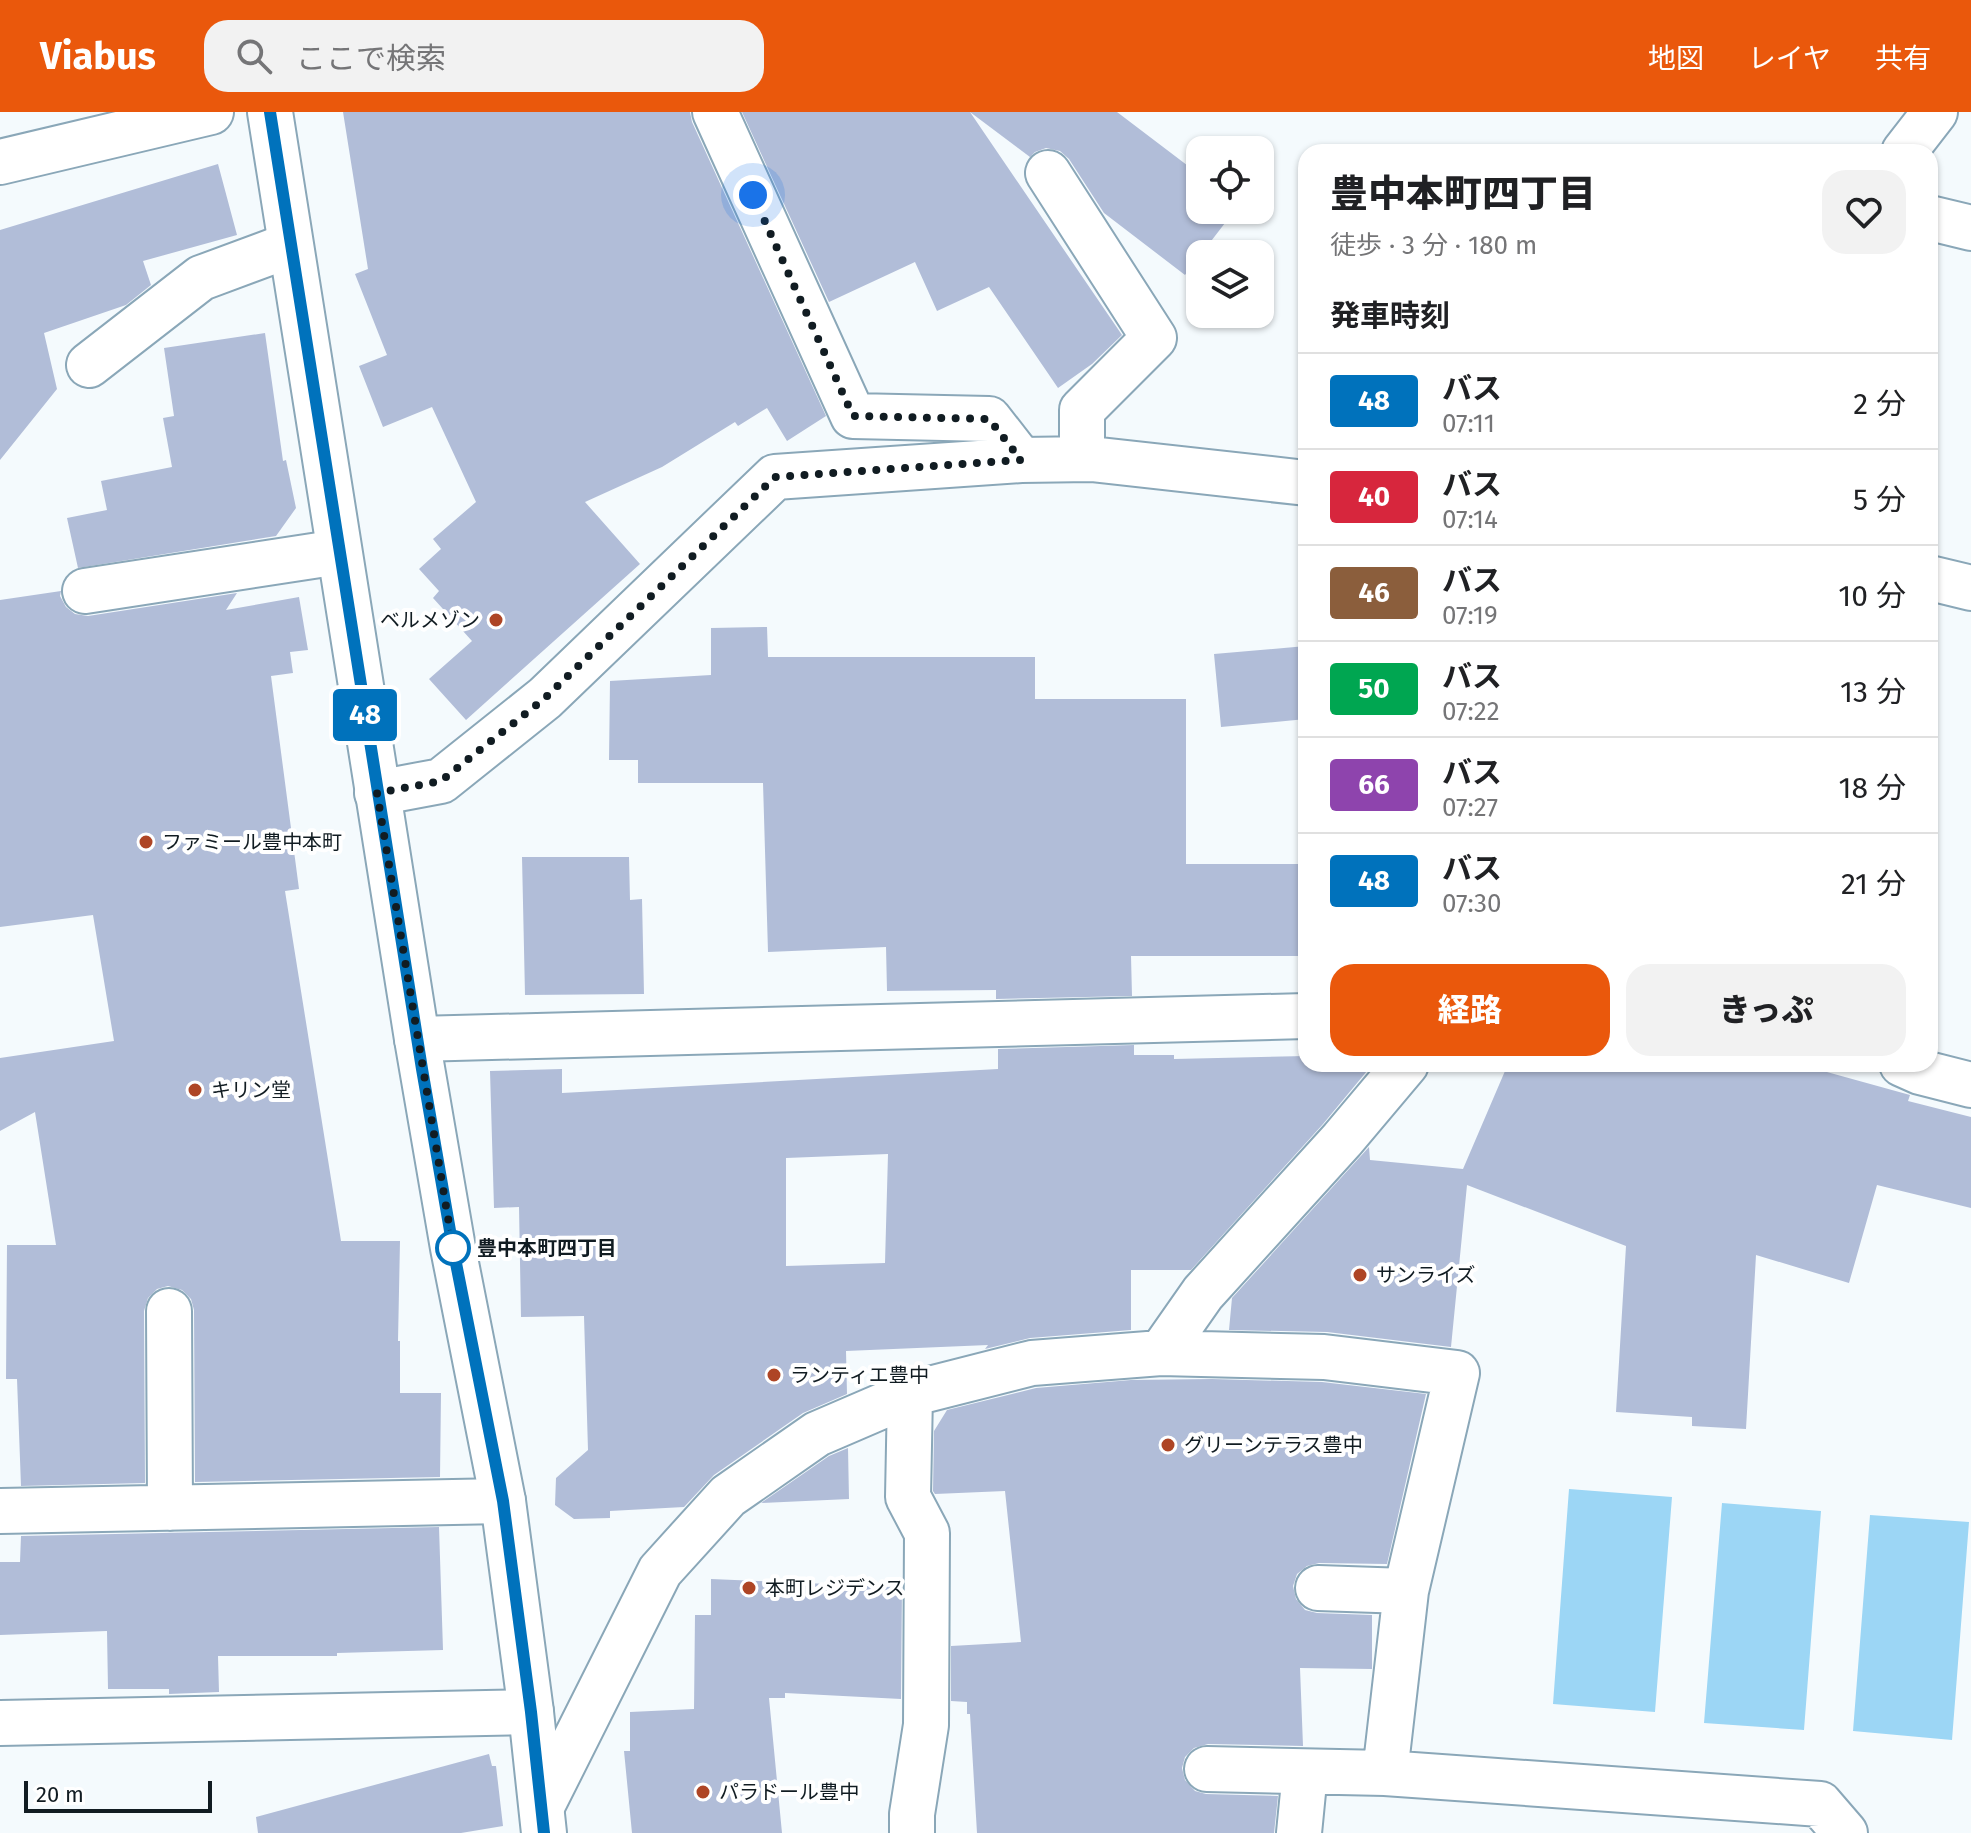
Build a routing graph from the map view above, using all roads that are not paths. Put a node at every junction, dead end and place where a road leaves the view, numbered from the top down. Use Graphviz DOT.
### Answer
graph roads {
  1 [pos="211,112"];
  2 [pos="270,112"];
  3 [pos="715,112"];
  4 [pos="1935,112"];
  5 [pos="68,128"];
  6 [pos="1910,144"];
  7 [pos="0,162"];
  8 [pos="1048,173"];
  9 [pos="1938,220"];
  10 [pos="1971,228"];
  11 [pos="290,245"];
  12 [pos="89,365"];
  13 [pos="1082,459"];
  14 [pos="1021,460"];
  15 [pos="1298,482"];
  16 [pos="339,552"];
  17 [pos="1938,580"];
  18 [pos="1971,588"];
  19 [pos="85,591"];
  20 [pos="377,793"];
  21 [pos="1298,1016"];
  22 [pos="417,1039"];
  23 [pos="1399,1072"];
  24 [pos="1920,1072"];
  25 [pos="1971,1085"];
  26 [pos="169,1311"];
  27 [pos="1161,1353"];
  28 [pos="910,1394"];
  29 [pos="503,1501"];
  30 [pos="170,1508"];
  31 [pos="0,1511"];
  32 [pos="1318,1588"];
  33 [pos="1406,1591"];
  34 [pos="531,1712"];
  35 [pos="0,1723"];
  36 [pos="1207,1769"];
  37 [pos="1305,1772"];
  38 [pos="1385,1773"];
  39 [pos="543,1820"];
  40 [pos="912,1833"];
  41 [pos="1299,1833"];
  42 [pos="1845,1833"];
  1 -- 5 [label="street"];
  2 -- 11 [label="street"];
  3 -- 14 [label="street"];
  4 -- 6 [label="street"];
  5 -- 7 [label="street"];
  8 -- 13 [label="street"];
  9 -- 10 [label="street"];
  11 -- 12 [label="street"];
  11 -- 16 [label="street"];
  13 -- 14 [label="street"];
  13 -- 15 [label="street"];
  14 -- 20 [label="street"];
  16 -- 19 [label="street"];
  16 -- 20 [label="street"];
  17 -- 18 [label="street"];
  20 -- 22 [label="street"];
  21 -- 22 [label="street"];
  22 -- 29 [label="street"];
  23 -- 27 [label="street"];
  24 -- 25 [label="street"];
  26 -- 30 [label="street"];
  27 -- 28 [label="street"];
  27 -- 33 [label="street"];
  28 -- 39 [label="street"];
  28 -- 40 [label="street"];
  29 -- 30 [label="street"];
  29 -- 34 [label="street"];
  30 -- 31 [label="street"];
  32 -- 33 [label="street"];
  33 -- 38 [label="street"];
  34 -- 35 [label="street"];
  34 -- 39 [label="street"];
  36 -- 37 [label="street"];
  37 -- 38 [label="street"];
  37 -- 41 [label="street"];
  38 -- 42 [label="street"];
}
